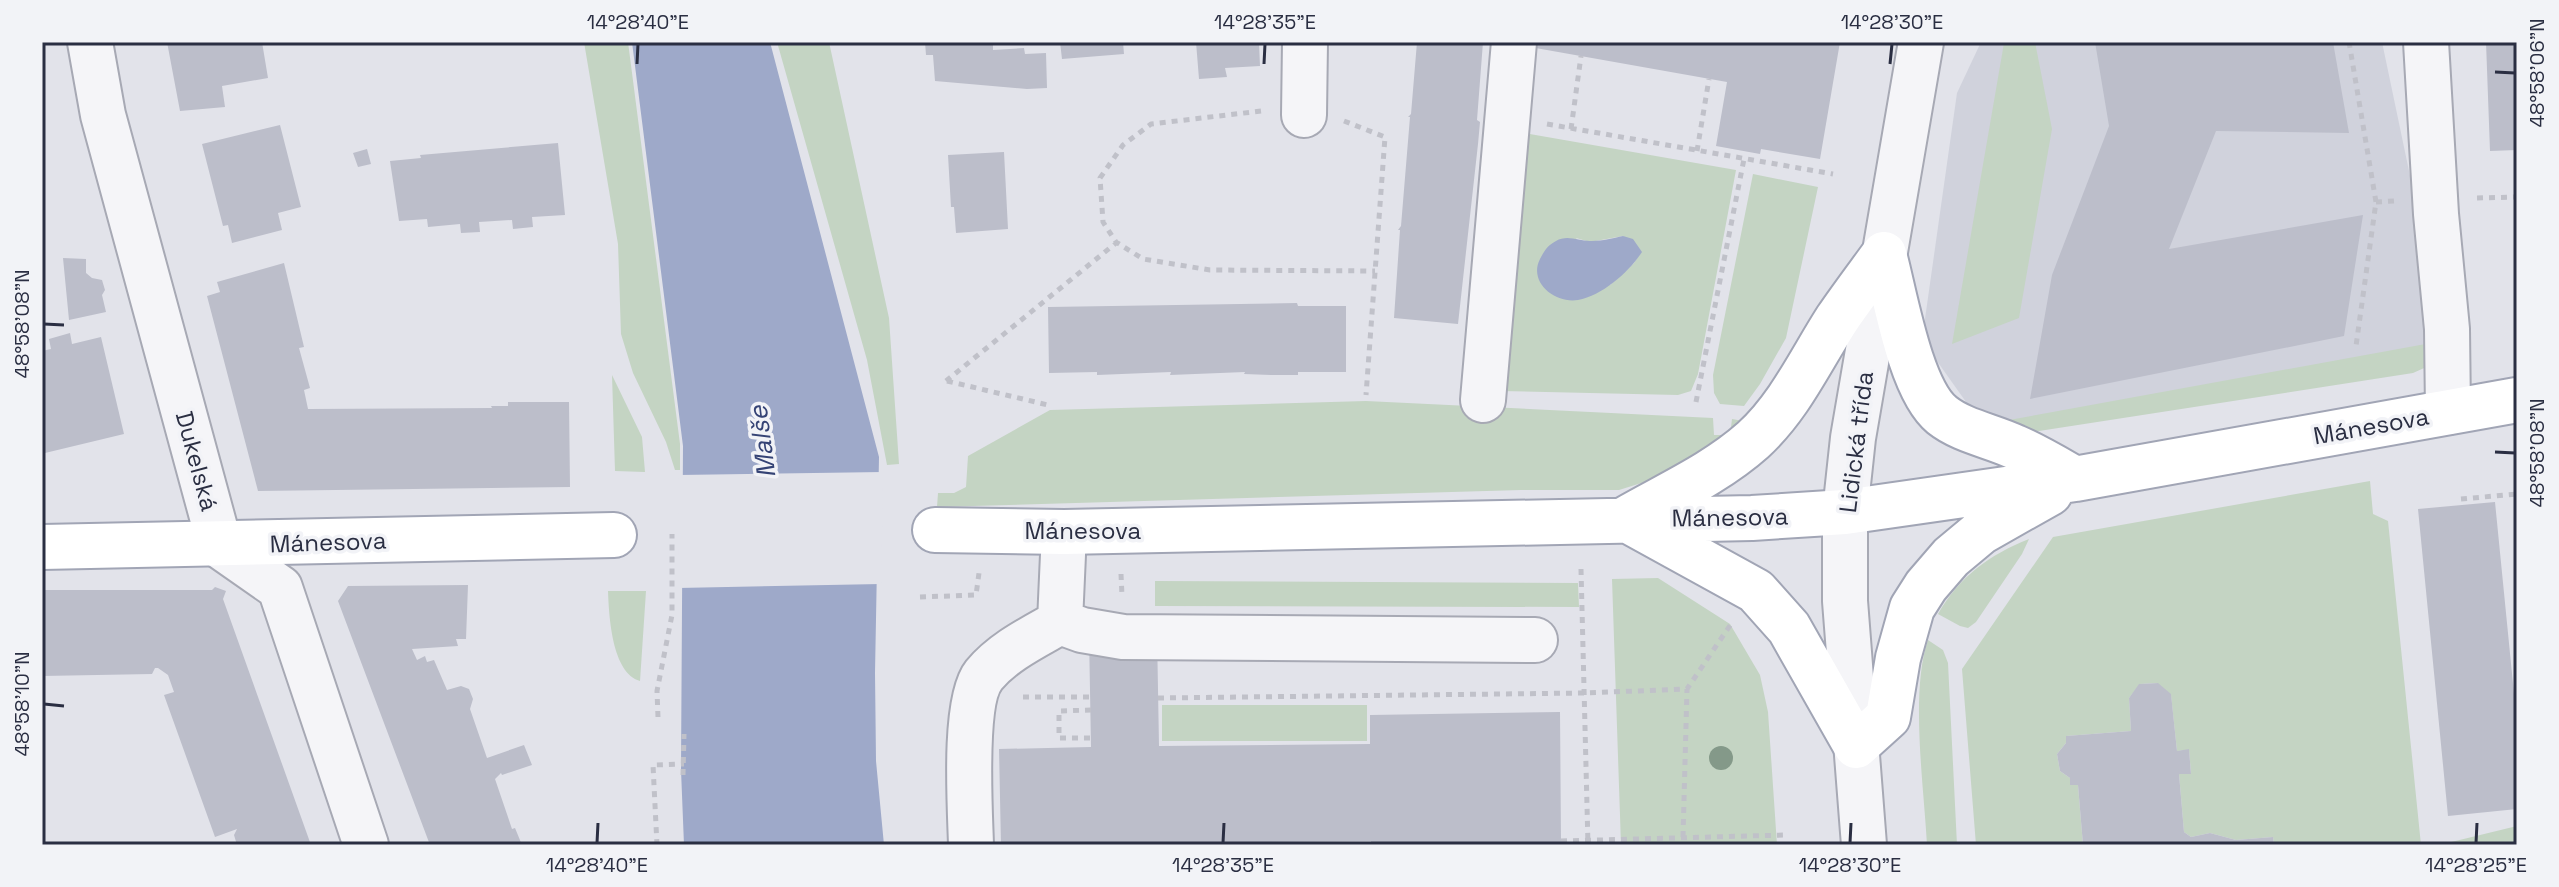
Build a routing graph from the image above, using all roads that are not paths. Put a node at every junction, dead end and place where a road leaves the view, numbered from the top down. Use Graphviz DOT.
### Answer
graph roads {
  1 [pos="90,42"];
  2 [pos="1305,42"];
  3 [pos="1514,42"];
  4 [pos="1921,42"];
  5 [pos="2426,42"];
  6 [pos="1303,111"];
  7 [pos="1884,254"];
  8 [pos="1483,400"];
  9 [pos="2517,400"];
  10 [pos="2448,412"];
  11 [pos="2075,479"];
  12 [pos="1845,512"];
  13 [pos="1625,519"];
  14 [pos="935,530"];
  15 [pos="1064,532"];
  16 [pos="614,535"];
  17 [pos="220,546"];
  18 [pos="42,547"];
  19 [pos="1060,622"];
  20 [pos="1535,640"];
  21 [pos="1856,746"];
  22 [pos="366,845"];
  23 [pos="971,845"];
  24 [pos="1864,845"];
  1 -- 17 [label="street, Dukelská"];
  2 -- 6 [label="street"];
  3 -- 8 [label="street"];
  4 -- 7 [label="street, Lidická třída"];
  5 -- 10 [label="street"];
  7 -- 11 [label="main road"];
  7 -- 12 [label="street, Lidická třída"];
  7 -- 13 [label="main road"];
  9 -- 10 [label="main road, Mánesova"];
  10 -- 11 [label="main road, Mánesova"];
  11 -- 12 [label="main road, Mánesova"];
  11 -- 21 [label="main road"];
  12 -- 13 [label="main road, Mánesova"];
  12 -- 21 [label="street, Lidická třída"];
  13 -- 15 [label="main road, Mánesova"];
  13 -- 21 [label="main road"];
  14 -- 15 [label="main road, Mánesova"];
  15 -- 19 [label="street"];
  16 -- 17 [label="main road, Mánesova"];
  17 -- 18 [label="main road, Mánesova"];
  17 -- 22 [label="street"];
  19 -- 20 [label="street"];
  19 -- 23 [label="street"];
  21 -- 24 [label="street, Lidická třída"];
}
